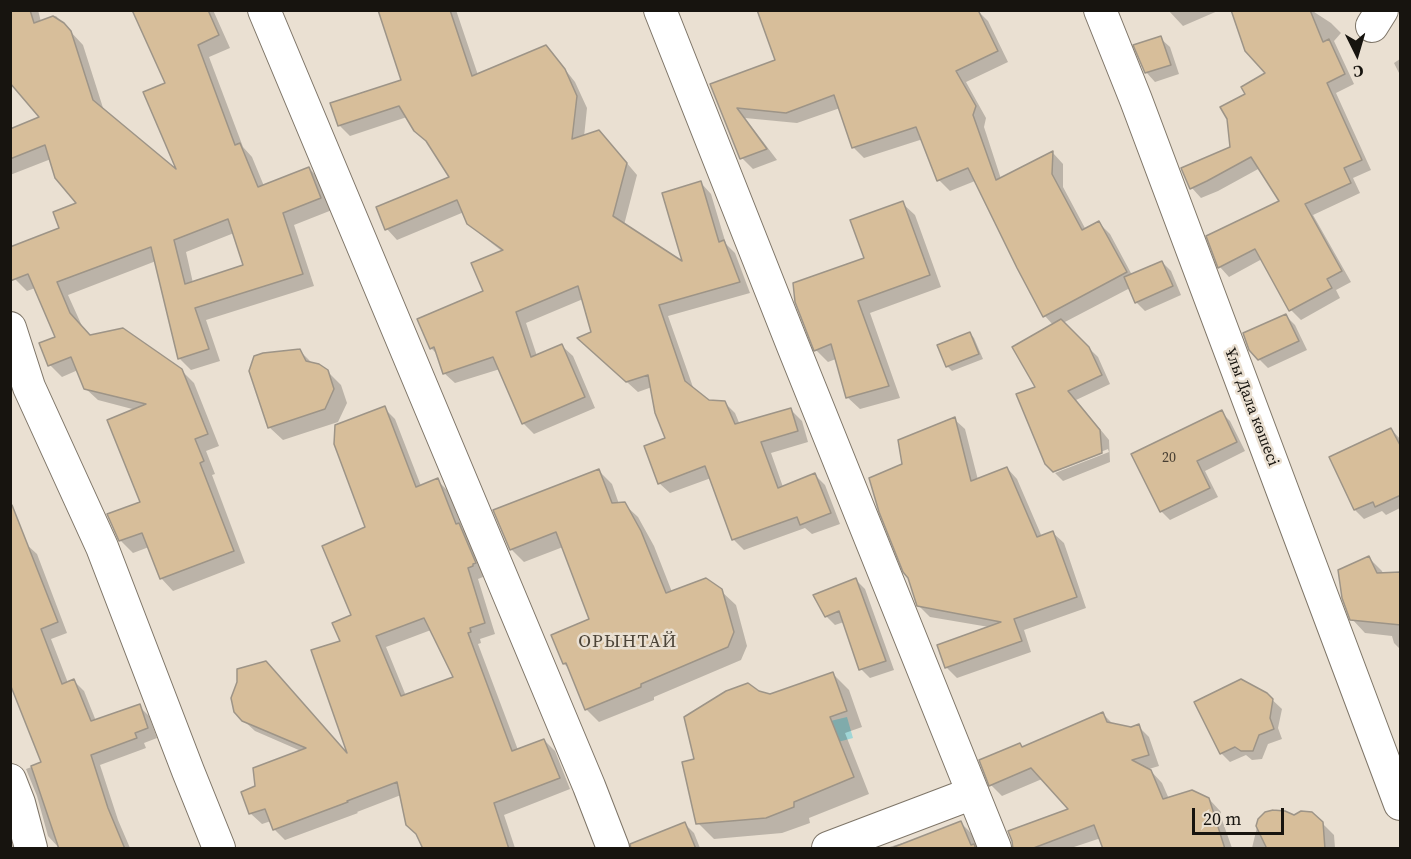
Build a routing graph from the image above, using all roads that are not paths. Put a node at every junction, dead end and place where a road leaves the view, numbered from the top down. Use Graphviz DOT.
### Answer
graph roads {
  1 [pos="264,10"];
  2 [pos="660,10"];
  3 [pos="1100,10"];
  4 [pos="10,328"];
  5 [pos="10,780"];
  6 [pos="973,793"];
  7 [pos="1401,804"];
  8 [pos="31,849"];
  9 [pos="219,849"];
  10 [pos="613,849"];
  11 [pos="828,849"];
  12 [pos="995,849"];
  1 -- 10 [label="street"];
  2 -- 6 [label="street"];
  3 -- 7 [label="street, Ұлы Дала көшесі"];
  4 -- 9 [label="street"];
  5 -- 8 [label="street"];
  6 -- 11 [label="street"];
  6 -- 12 [label="street"];
}
